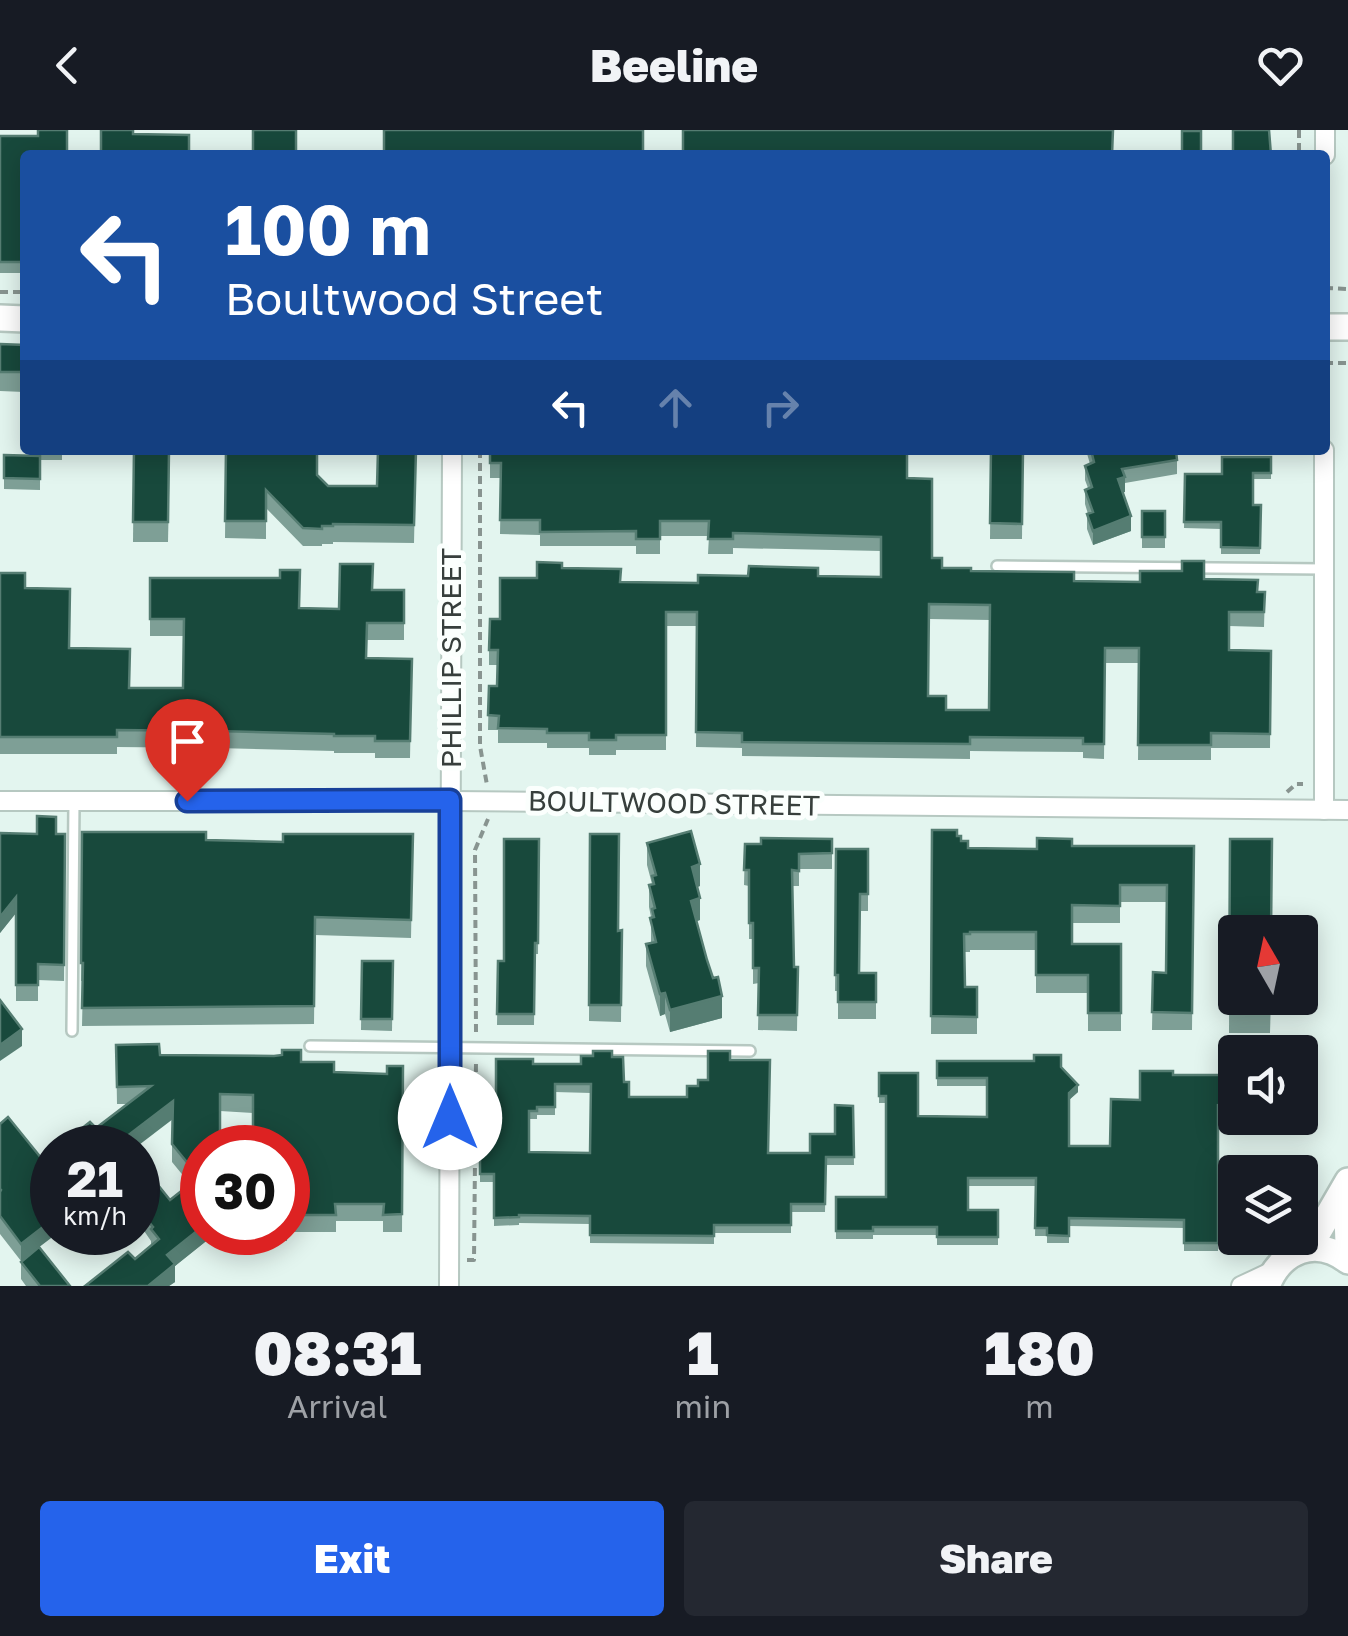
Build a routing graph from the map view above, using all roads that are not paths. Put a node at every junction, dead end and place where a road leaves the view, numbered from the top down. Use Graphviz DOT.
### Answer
graph roads {
  1 [pos="452,455"];
  2 [pos="1324,455"];
  3 [pos="997,566"];
  4 [pos="1324,569"];
  5 [pos="450,800"];
  6 [pos="0,801"];
  7 [pos="74,801"];
  8 [pos="1324,810"];
  9 [pos="1348,810"];
  10 [pos="72,1031"];
  11 [pos="310,1046"];
  12 [pos="450,1048"];
  13 [pos="750,1051"];
  14 [pos="1347,1185"];
  15 [pos="1318,1233"];
  16 [pos="1348,1244"];
  17 [pos="1318,1249"];
  18 [pos="1290,1255"];
  19 [pos="1348,1261"];
  20 [pos="1270,1279"];
  21 [pos="450,1286"];
  22 [pos="1240,1286"];
  1 -- 5 [label="street, PHILLIP STREET"];
  2 -- 4 [label="street"];
  3 -- 4 [label="lane"];
  4 -- 8 [label="street"];
  5 -- 7 [label="street, BOULTWOOD STREET"];
  5 -- 8 [label="street, BOULTWOOD STREET"];
  5 -- 12 [label="street, PHILLIP STREET"];
  6 -- 7 [label="street, BOULTWOOD STREET"];
  7 -- 10 [label="lane"];
  8 -- 9 [label="street, BOULTWOOD STREET"];
  11 -- 12 [label="lane"];
  12 -- 13 [label="lane"];
  12 -- 21 [label="street, PHILLIP STREET"];
  14 -- 15 [label="main road"];
  14 -- 16 [label="main road"];
  17 -- 19 [label="main road"];
  18 -- 20 [label="main road"];
  20 -- 22 [label="street"];
}
